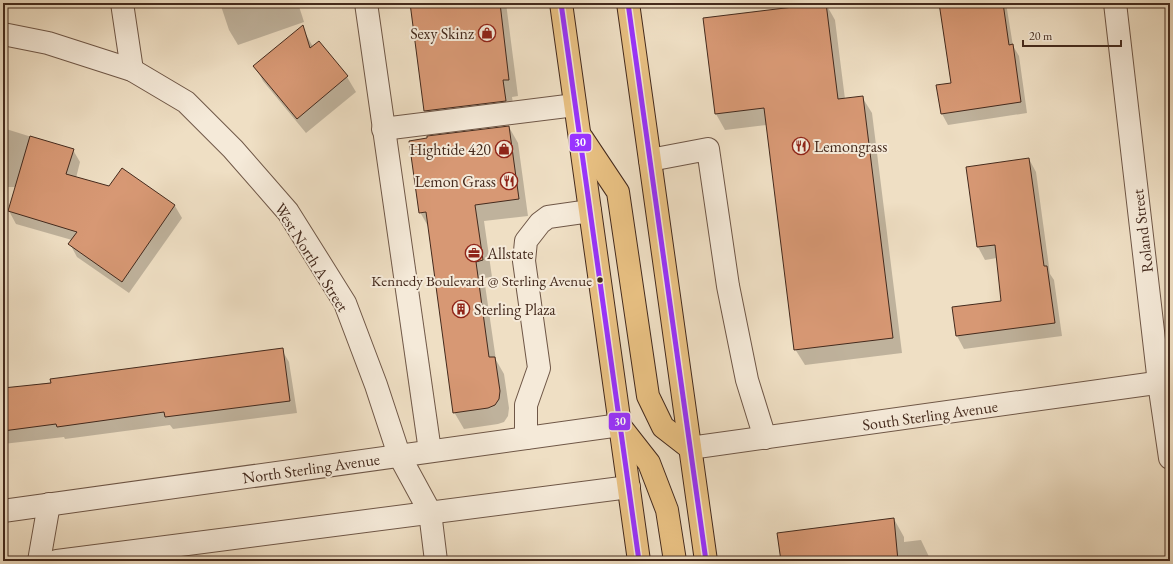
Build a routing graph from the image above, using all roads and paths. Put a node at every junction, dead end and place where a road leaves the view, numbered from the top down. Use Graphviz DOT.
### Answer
graph roads {
  1 [pos="122,3"];
  2 [pos="366,3"];
  3 [pos="561,3"];
  4 [pos="628,3"];
  5 [pos="1115,3"];
  6 [pos="3,34"];
  7 [pos="132,70"];
  8 [pos="575,105"];
  9 [pos="383,129"];
  10 [pos="579,134"];
  11 [pos="650,160"];
  12 [pos="590,211"];
  13 [pos="1165,382"];
  14 [pos="620,425"];
  15 [pos="526,438"];
  16 [pos="765,438"];
  17 [pos="690,448"];
  18 [pos="430,451"];
  19 [pos="399,455"];
  20 [pos="1170,458"];
  21 [pos="629,487"];
  22 [pos="49,504"];
  23 [pos="3,510"];
  24 [pos="430,512"];
  25 [pos="39,561"];
  26 [pos="58,561"];
  27 [pos="436,561"];
  28 [pos="639,561"];
  29 [pos="675,561"];
  30 [pos="706,561"];
  1 -- 7 [label="street"];
  2 -- 9 [label="street"];
  3 -- 8 [label="main road"];
  4 -- 11 [label="main road"];
  5 -- 13 [label="street, Roland Street"];
  6 -- 7 [label="street, West North A Street"];
  7 -- 19 [label="street, West North A Street"];
  8 -- 9 [label="street"];
  8 -- 10 [label="main road"];
  9 -- 18 [label="street"];
  10 -- 12 [label="main road"];
  10 -- 17 [label="main road"];
  11 -- 16 [label="street"];
  11 -- 17 [label="main road"];
  12 -- 14 [label="main road"];
  12 -- 15 [label="street"];
  13 -- 16 [label="street, South Sterling Avenue"];
  13 -- 20 [label="street, Roland Street"];
  14 -- 15 [label="street, North Sterling Avenue"];
  14 -- 21 [label="main road"];
  14 -- 29 [label="main road"];
  15 -- 18 [label="street, North Sterling Avenue"];
  16 -- 17 [label="street, South Sterling Avenue"];
  17 -- 30 [label="main road"];
  18 -- 19 [label="street, North Sterling Avenue"];
  19 -- 22 [label="street, North Sterling Avenue"];
  19 -- 24 [label="street, West North A Street"];
  21 -- 24 [label="street"];
  21 -- 28 [label="main road"];
  22 -- 23 [label="street, North Sterling Avenue"];
  22 -- 25 [label="street"];
  24 -- 26 [label="street"];
  24 -- 27 [label="street"];
}
